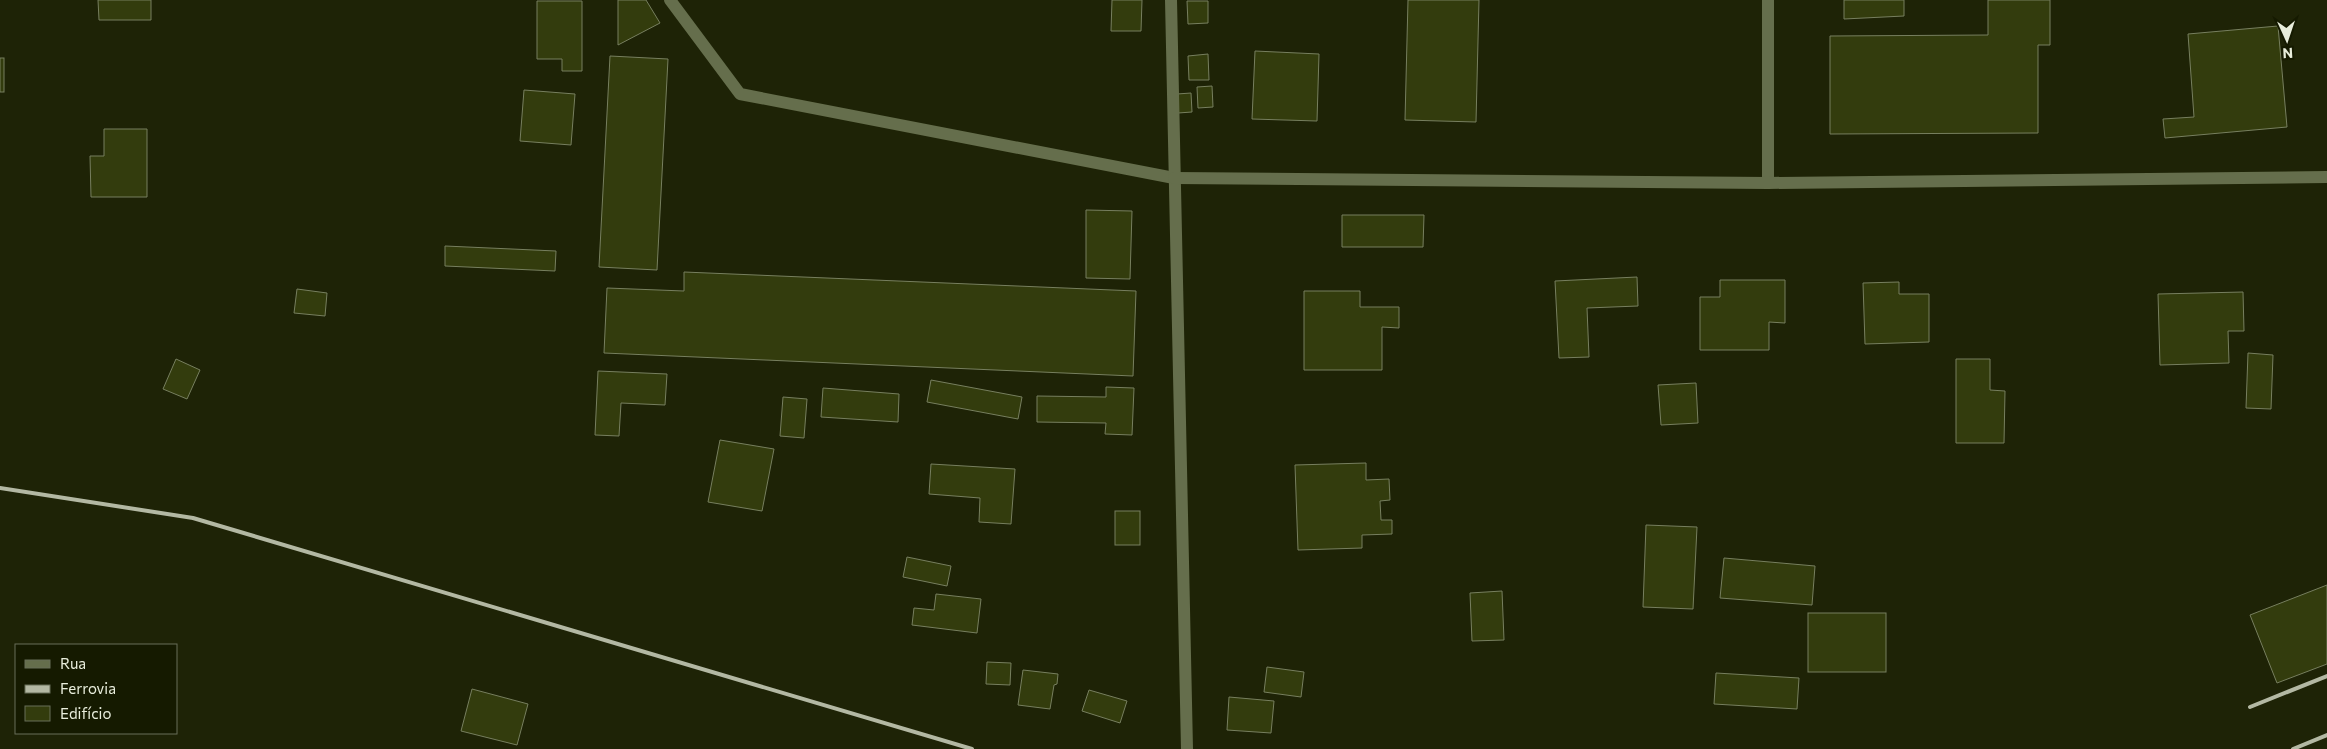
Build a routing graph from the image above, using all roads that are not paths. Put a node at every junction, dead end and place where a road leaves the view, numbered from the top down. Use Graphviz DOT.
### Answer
graph roads {
  1 [pos="670,0"];
  2 [pos="1171,0"];
  3 [pos="1768,0"];
  4 [pos="2327,177"];
  5 [pos="1174,178"];
  6 [pos="1768,182"];
  7 [pos="1187,749"];
  1 -- 5 [label="street"];
  2 -- 5 [label="street"];
  3 -- 6 [label="street"];
  4 -- 6 [label="street"];
  5 -- 6 [label="street"];
  5 -- 7 [label="street"];
}
